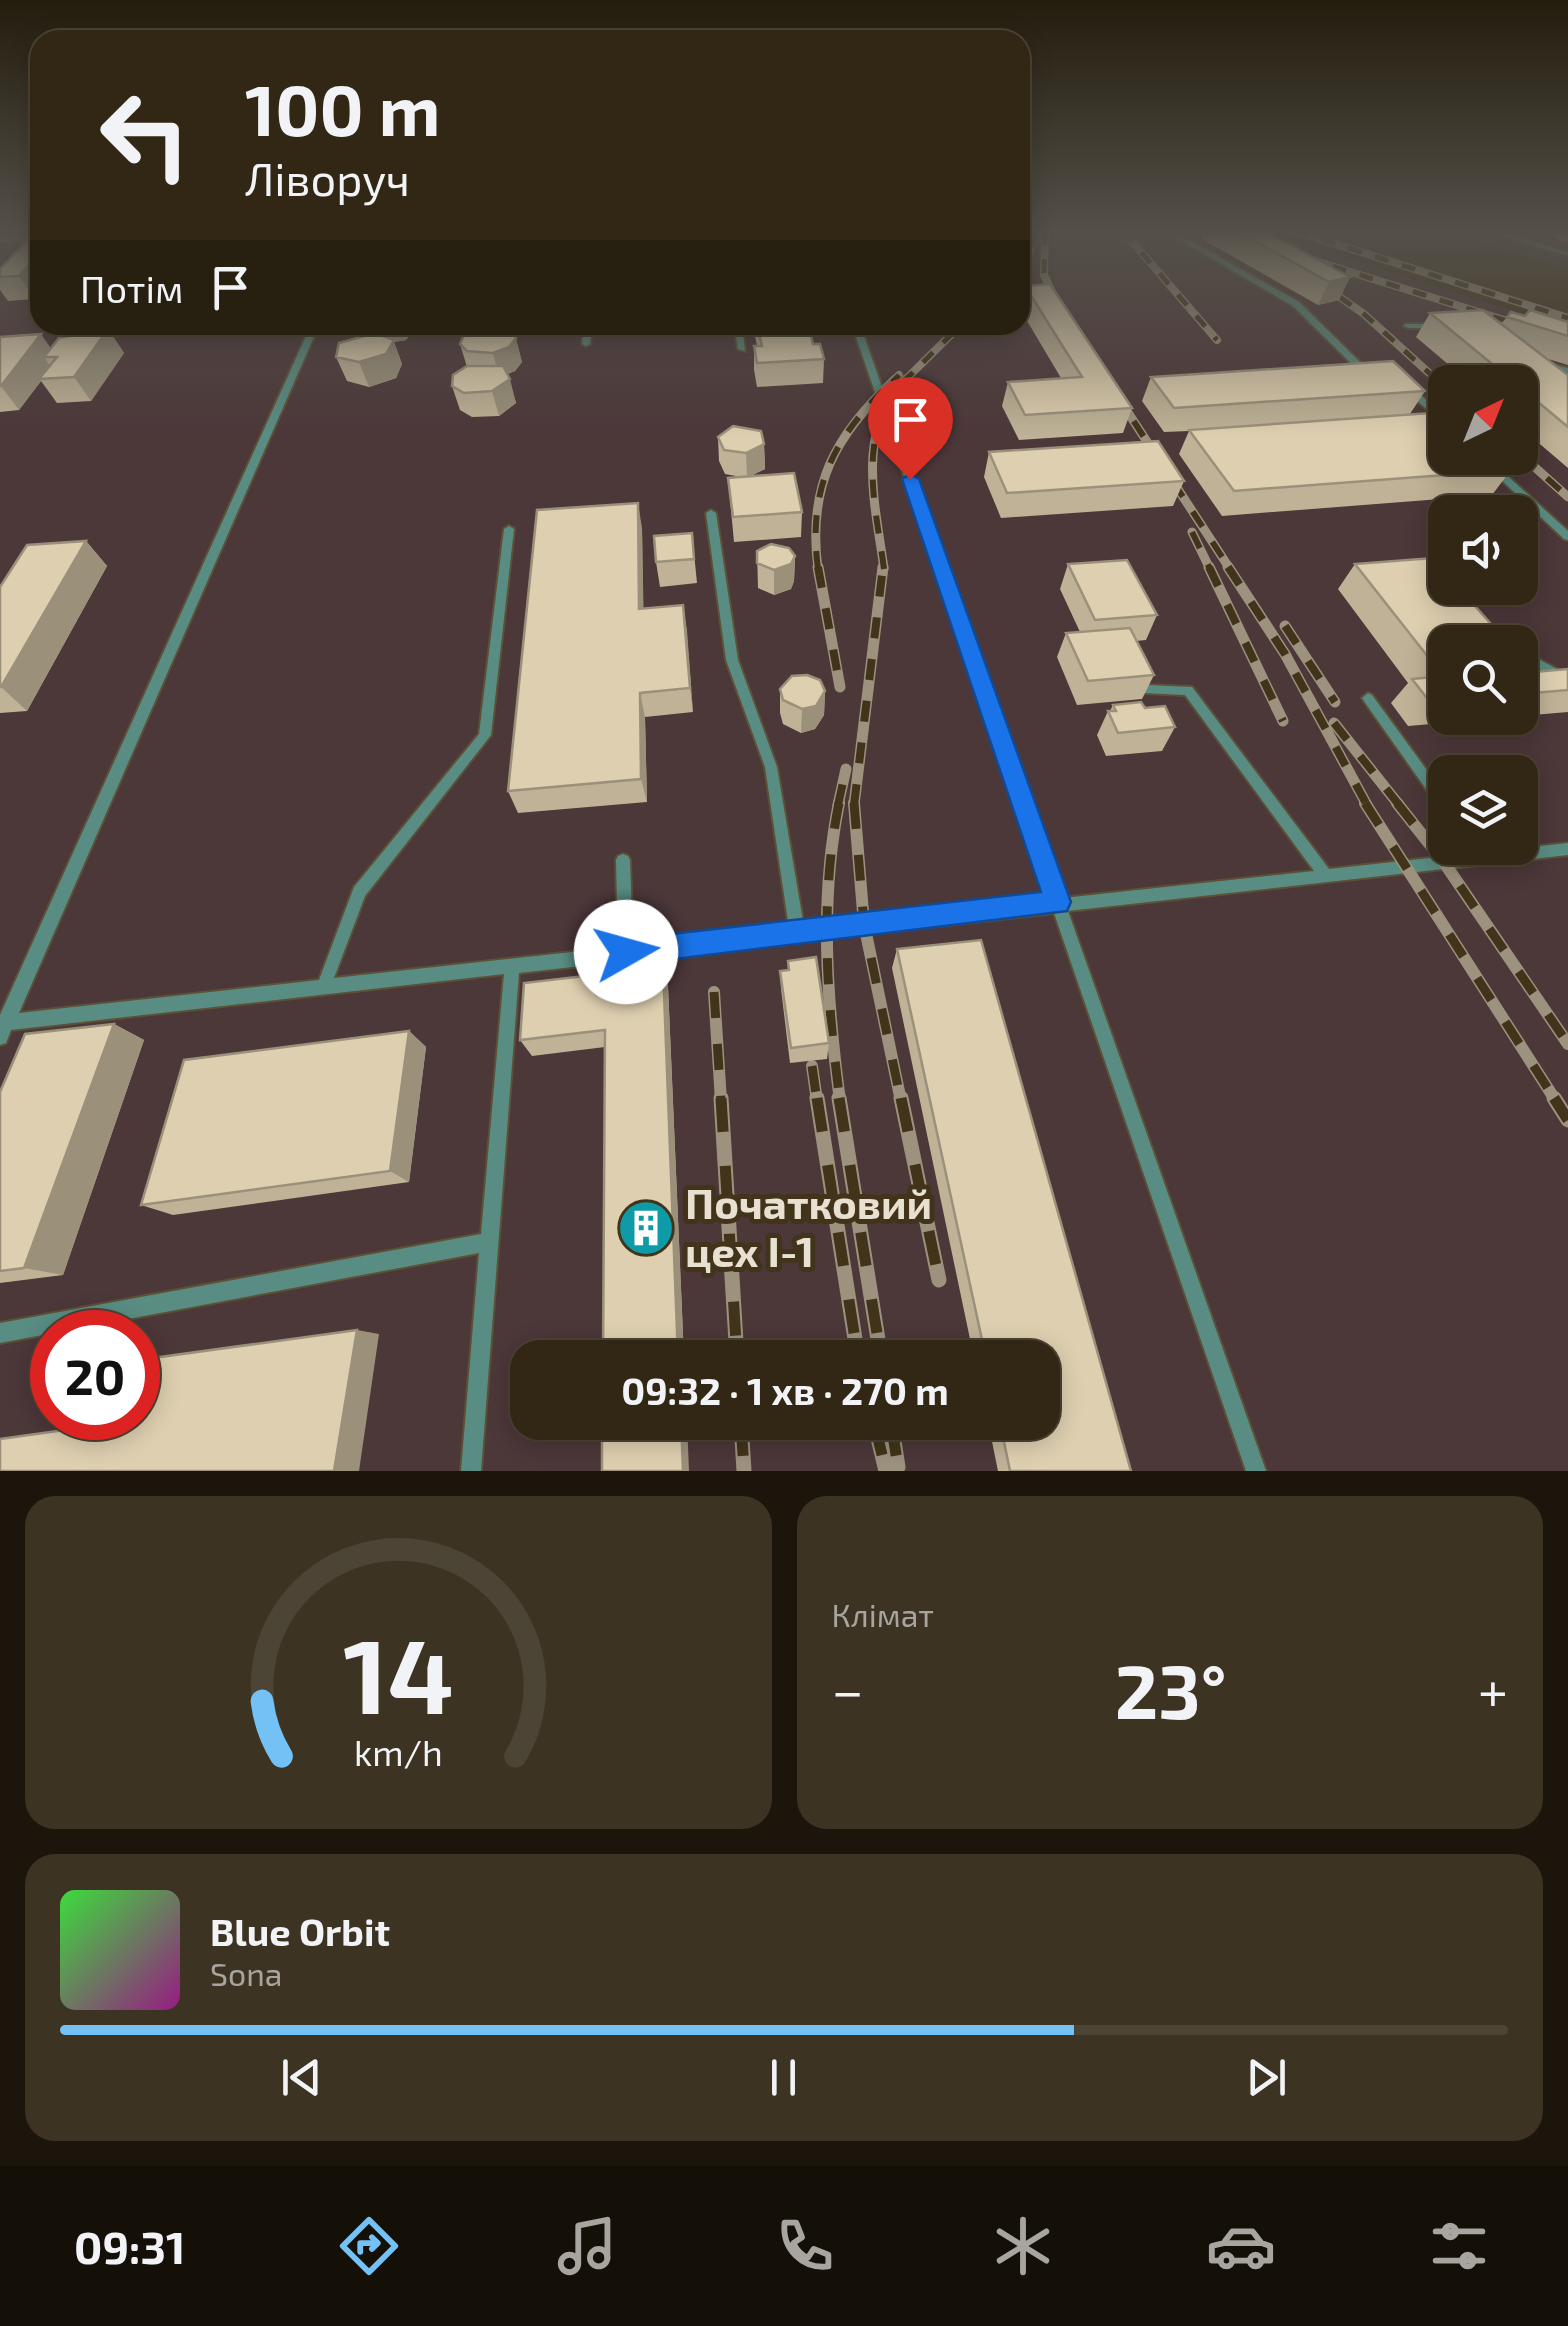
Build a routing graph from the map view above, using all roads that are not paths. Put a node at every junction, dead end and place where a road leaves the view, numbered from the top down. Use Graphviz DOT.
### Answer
graph roads {
  1 [pos="1288,300"];
  2 [pos="1450,325"];
  3 [pos="1408,326"];
  4 [pos="311,335"];
  5 [pos="587,335"];
  6 [pos="740,335"];
  7 [pos="860,335"];
  8 [pos="586,344"];
  9 [pos="742,349"];
  10 [pos="1364,371"];
  11 [pos="1568,371"];
  12 [pos="1346,372"];
  13 [pos="1378,374"];
  14 [pos="1540,374"];
  15 [pos="1402,382"];
  16 [pos="1428,406"];
  17 [pos="1424,421"];
  18 [pos="1428,421"];
  19 [pos="1501,475"];
  20 [pos="711,513"];
  21 [pos="509,529"];
  22 [pos="1568,537"];
  23 [pos="1538,664"];
  24 [pos="1568,681"];
  25 [pos="1147,690"];
  26 [pos="1368,698"];
  27 [pos="1428,781"];
  28 [pos="1568,848"];
  29 [pos="1538,849"];
  30 [pos="1428,859"];
  31 [pos="623,860"];
  32 [pos="1324,874"];
  33 [pos="1058,902"];
  34 [pos="798,931"];
  35 [pos="626,952"];
  36 [pos="512,965"];
  37 [pos="324,986"];
  38 [pos="2,1028"];
  39 [pos="490,1242"];
  40 [pos="0,1333"];
  41 [pos="472,1471"];
  42 [pos="1256,1471"];
  1 -- 10 [label="lane"];
  2 -- 3 [label="lane"];
  4 -- 38 [label="lane"];
  5 -- 8 [label="lane"];
  6 -- 9 [label="lane"];
  7 -- 33 [label="lane"];
  10 -- 12 [label="lane"];
  10 -- 13 [label="lane"];
  11 -- 14 [label="lane"];
  15 -- 16 [label="lane"];
  17 -- 18 [label="lane"];
  19 -- 22 [label="lane"];
  20 -- 34 [label="lane"];
  21 -- 37 [label="lane"];
  23 -- 24 [label="lane"];
  25 -- 32 [label="lane"];
  26 -- 27 [label="lane"];
  28 -- 29 [label="lane"];
  30 -- 32 [label="lane"];
  31 -- 35 [label="lane"];
  32 -- 33 [label="lane"];
  33 -- 34 [label="lane"];
  33 -- 42 [label="lane"];
  34 -- 35 [label="lane"];
  35 -- 36 [label="lane"];
  36 -- 37 [label="lane"];
  36 -- 39 [label="lane"];
  37 -- 38 [label="lane"];
  39 -- 40 [label="lane"];
  39 -- 41 [label="lane"];
}
